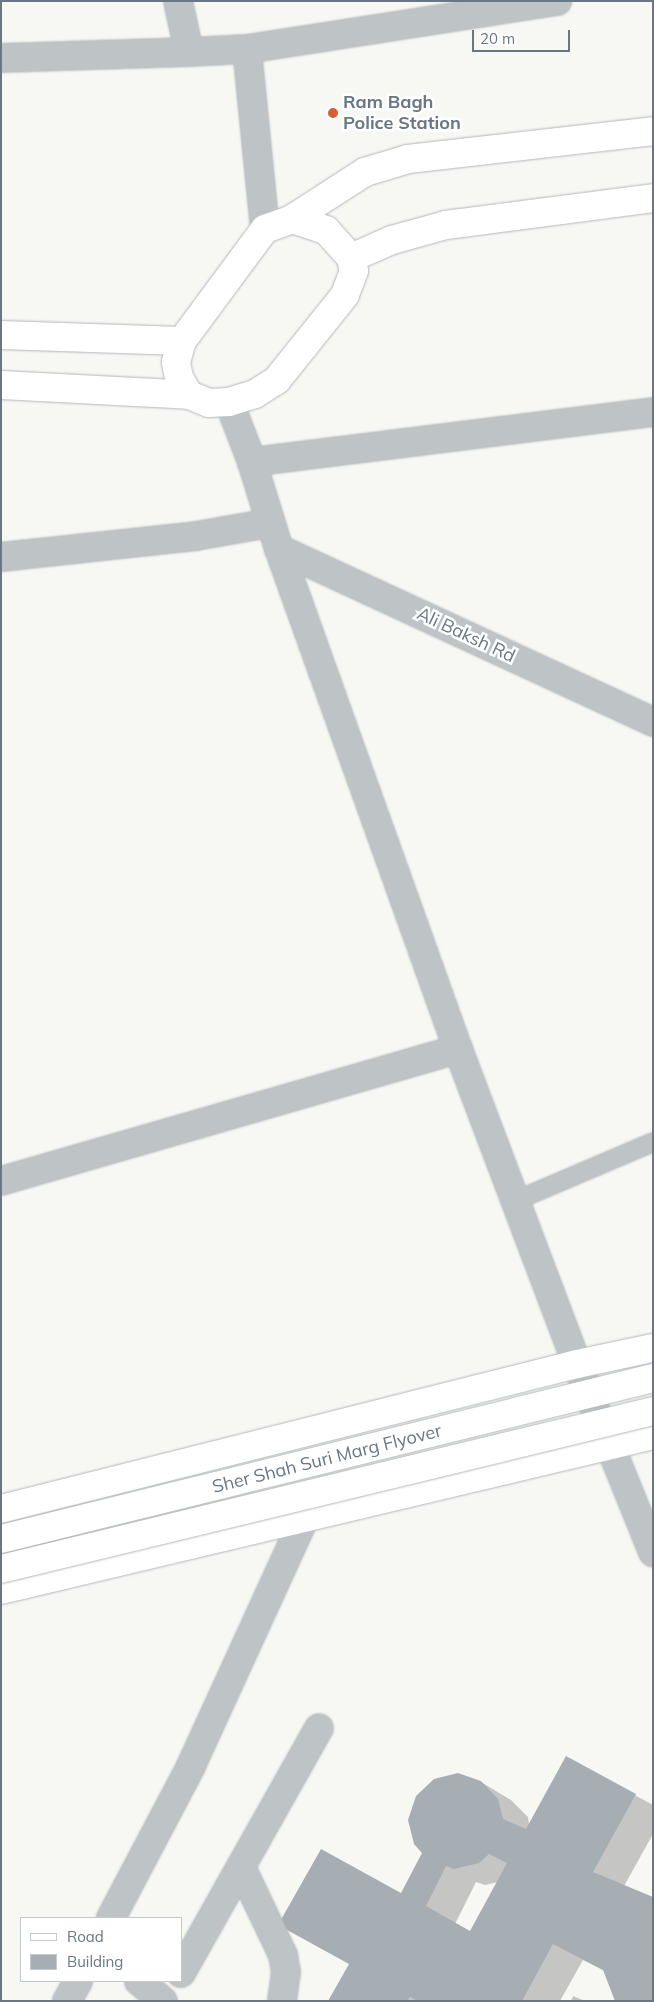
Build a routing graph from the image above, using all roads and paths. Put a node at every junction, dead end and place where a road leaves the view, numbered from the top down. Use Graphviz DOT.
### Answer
graph roads {
  1 [pos="178,1"];
  2 [pos="557,1"];
  3 [pos="247,49"];
  4 [pos="189,52"];
  5 [pos="1,58"];
  6 [pos="653,131"];
  7 [pos="653,198"];
  8 [pos="292,218"];
  9 [pos="265,228"];
  10 [pos="351,258"];
  11 [pos="1,336"];
  12 [pos="182,341"];
  13 [pos="1,385"];
  14 [pos="189,395"];
  15 [pos="229,402"];
  16 [pos="653,412"];
  17 [pos="252,462"];
  18 [pos="270,523"];
  19 [pos="279,550"];
  20 [pos="1,557"];
  21 [pos="653,722"];
  22 [pos="458,1048"];
  23 [pos="653,1142"];
  24 [pos="1,1181"];
  25 [pos="515,1200"];
  26 [pos="653,1348"];
  27 [pos="577,1364"];
  28 [pos="653,1378"];
  29 [pos="653,1411"];
  30 [pos="653,1434"];
  31 [pos="610,1443"];
  32 [pos="1,1509"];
  33 [pos="305,1517"];
  34 [pos="1,1539"];
  35 [pos="653,1552"];
  36 [pos="1,1569"];
  37 [pos="1,1590"];
  38 [pos="319,1728"];
  39 [pos="241,1867"];
  40 [pos="112,1917"];
  41 [pos="182,1971"];
  42 [pos="77,1982"];
  43 [pos="140,1982"];
  44 [pos="176,1982"];
  45 [pos="67,2001"];
  46 [pos="164,2001"];
  47 [pos="282,2001"];
  1 -- 4 [label="street"];
  2 -- 3 [label="street"];
  3 -- 4 [label="street"];
  3 -- 9 [label="street"];
  4 -- 5 [label="street"];
  6 -- 8 [label="main road"];
  7 -- 10 [label="main road"];
  8 -- 9 [label="main road"];
  8 -- 10 [label="main road"];
  9 -- 12 [label="main road"];
  10 -- 15 [label="main road"];
  11 -- 12 [label="main road"];
  12 -- 14 [label="main road"];
  13 -- 14 [label="main road"];
  14 -- 15 [label="main road"];
  15 -- 17 [label="street"];
  16 -- 17 [label="street"];
  17 -- 18 [label="street"];
  18 -- 19 [label="street"];
  18 -- 20 [label="street"];
  19 -- 21 [label="street, Ali Baksh Rd"];
  19 -- 22 [label="street"];
  22 -- 24 [label="street"];
  22 -- 25 [label="street"];
  23 -- 25 [label="lane"];
  25 -- 27 [label="street"];
  26 -- 27 [label="main road"];
  27 -- 31 [label="street"];
  27 -- 32 [label="main road"];
  28 -- 34 [label="main road, Sher Shah Suri Marg Flyover, bridge"];
  29 -- 36 [label="main road, Sher Shah Suri Marg Flyover, bridge"];
  30 -- 31 [label="main road"];
  31 -- 33 [label="main road"];
  31 -- 35 [label="street"];
  33 -- 37 [label="main road"];
  33 -- 40 [label="street"];
  38 -- 39 [label="street"];
  39 -- 41 [label="street"];
  39 -- 47 [label="street"];
  42 -- 45 [label="street"];
  43 -- 46 [label="street"];
  44 -- 46 [label="street"];
}
